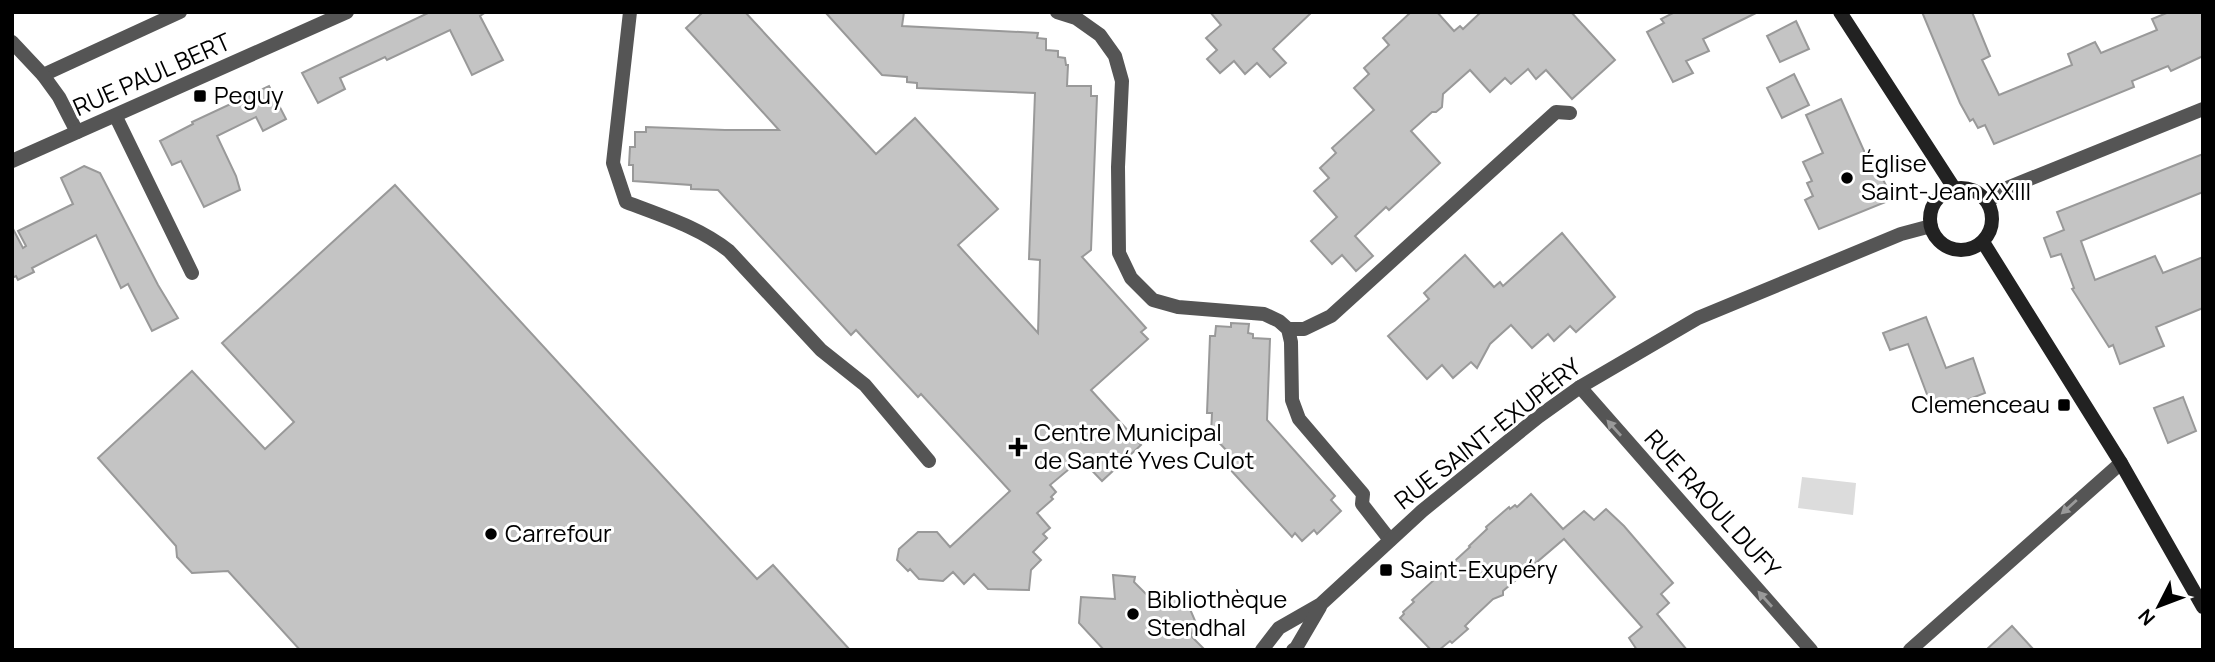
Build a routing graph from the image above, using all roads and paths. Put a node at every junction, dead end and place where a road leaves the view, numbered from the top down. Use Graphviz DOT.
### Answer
graph roads {
  1 [pos="180,12"];
  2 [pos="347,12"];
  3 [pos="631,12"];
  4 [pos="1057,12"];
  5 [pos="1840,12"];
  6 [pos="322,18"];
  7 [pos="12,42"];
  8 [pos="43,75"];
  9 [pos="2203,109"];
  10 [pos="1570,113"];
  11 [pos="116,117"];
  12 [pos="78,132"];
  13 [pos="12,161"];
  14 [pos="1954,188"];
  15 [pos="1988,201"];
  16 [pos="1931,226"];
  17 [pos="1983,242"];
  18 [pos="192,272"];
  19 [pos="1288,329"];
  20 [pos="1580,387"];
  21 [pos="929,461"];
  22 [pos="2121,463"];
  23 [pos="1391,540"];
  24 [pos="1321,604"];
  25 [pos="2203,607"];
  26 [pos="1262,650"];
  27 [pos="1293,650"];
  28 [pos="1811,650"];
  29 [pos="1910,650"];
  1 -- 8 [label="street"];
  2 -- 6 [label="street, RUE PAUL BERT"];
  3 -- 21 [label="street"];
  4 -- 19 [label="street"];
  5 -- 14 [label="main road"];
  6 -- 11 [label="street, RUE PAUL BERT"];
  7 -- 8 [label="street"];
  8 -- 12 [label="street"];
  9 -- 15 [label="street"];
  10 -- 19 [label="street"];
  11 -- 12 [label="street, RUE PAUL BERT"];
  11 -- 18 [label="street"];
  12 -- 13 [label="street, RUE PAUL BERT"];
  14 -- 15 [label="main road"];
  14 -- 16 [label="main road"];
  15 -- 17 [label="main road"];
  16 -- 17 [label="main road"];
  16 -- 20 [label="street, RUE SAINT-EXUPÉRY"];
  17 -- 22 [label="main road"];
  19 -- 23 [label="street"];
  20 -- 23 [label="street, RUE SAINT-EXUPÉRY"];
  28 -- 20 [label="street, RUE RAOUL DUFY, one-way"];
  22 -- 25 [label="main road"];
  22 -- 29 [label="street, one-way"];
  23 -- 24 [label="street, RUE SAINT-EXUPÉRY"];
  24 -- 26 [label="street, RUE SAINT-EXUPÉRY"];
  24 -- 27 [label="street, RUE SAINT-EXUPÉRY"];
}
